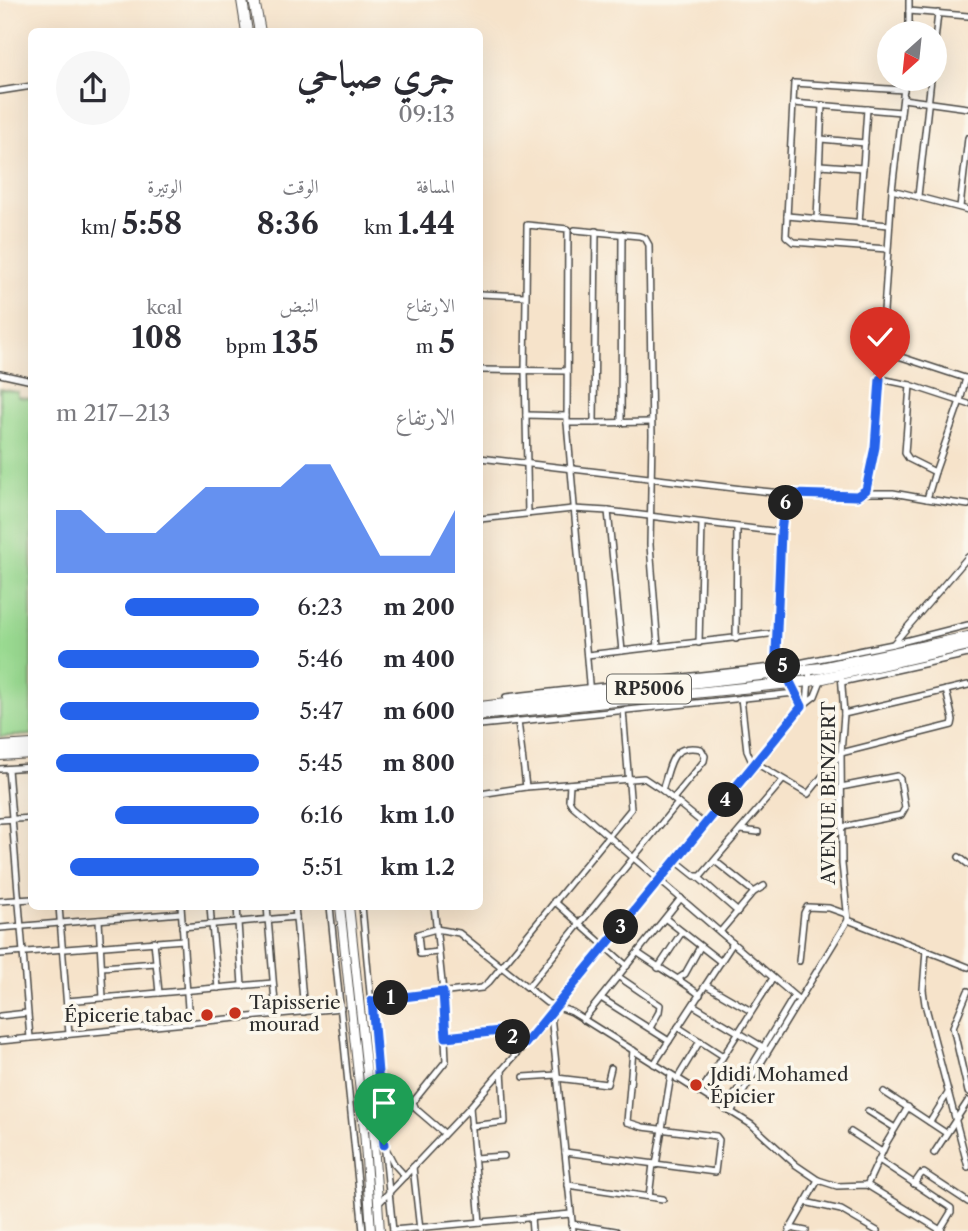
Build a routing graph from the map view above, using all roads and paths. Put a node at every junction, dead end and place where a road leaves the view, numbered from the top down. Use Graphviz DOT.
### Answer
graph roads {
  1 [pos="242,0"];
  2 [pos="254,0"];
  3 [pos="908,0"];
  4 [pos="909,11"];
  5 [pos="938,13"];
  6 [pos="968,16"];
  7 [pos="909,21"];
  8 [pos="937,21"];
  9 [pos="246,28"];
  10 [pos="259,28"];
  11 [pos="28,87"];
  12 [pos="877,88"];
  13 [pos="0,91"];
  14 [pos="904,91"];
  15 [pos="931,91"];
  16 [pos="903,99"];
  17 [pos="793,103"];
  18 [pos="822,105"];
  19 [pos="929,105"];
  20 [pos="968,108"];
  21 [pos="867,109"];
  22 [pos="901,113"];
  23 [pos="968,138"];
  24 [pos="821,139"];
  25 [pos="865,143"];
  26 [pos="820,165"];
  27 [pos="863,168"];
  28 [pos="892,190"];
  29 [pos="918,196"];
  30 [pos="960,207"];
  31 [pos="968,210"];
  32 [pos="787,216"];
  33 [pos="817,219"];
  34 [pos="859,223"];
  35 [pos="889,225"];
  36 [pos="575,230"];
  37 [pos="596,232"];
  38 [pos="622,234"];
  39 [pos="887,249"];
  40 [pos="483,294"];
  41 [pos="525,296"];
  42 [pos="883,351"];
  43 [pos="483,370"];
  44 [pos="525,371"];
  45 [pos="567,371"];
  46 [pos="0,374"];
  47 [pos="880,379"];
  48 [pos="967,379"];
  49 [pos="28,380"];
  50 [pos="910,385"];
  51 [pos="960,401"];
  52 [pos="968,404"];
  53 [pos="526,415"];
  54 [pos="567,420"];
  55 [pos="651,422"];
  56 [pos="594,423"];
  57 [pos="621,423"];
  58 [pos="483,458"];
  59 [pos="526,464"];
  60 [pos="570,470"];
  61 [pos="935,472"];
  62 [pos="651,479"];
  63 [pos="864,493"];
  64 [pos="792,494"];
  65 [pos="927,499"];
  66 [pos="968,505"];
  67 [pos="573,509"];
  68 [pos="608,511"];
  69 [pos="528,514"];
  70 [pos="650,516"];
  71 [pos="483,519"];
  72 [pos="702,523"];
  73 [pos="737,528"];
  74 [pos="781,532"];
  75 [pos="968,557"];
  76 [pos="968,625"];
  77 [pos="777,633"];
  78 [pos="968,637"];
  79 [pos="736,639"];
  80 [pos="699,643"];
  81 [pos="893,645"];
  82 [pos="968,645"];
  83 [pos="658,647"];
  84 [pos="622,651"];
  85 [pos="776,651"];
  86 [pos="875,653"];
  87 [pos="968,654"];
  88 [pos="586,656"];
  89 [pos="818,672"];
  90 [pos="785,673"];
  91 [pos="841,673"];
  92 [pos="772,675"];
  93 [pos="810,681"];
  94 [pos="968,685"];
  95 [pos="792,688"];
  96 [pos="590,690"];
  97 [pos="946,690"];
  98 [pos="506,697"];
  99 [pos="741,698"];
  100 [pos="804,704"];
  101 [pos="483,707"];
  102 [pos="623,710"];
  103 [pos="844,714"];
  104 [pos="483,715"];
  105 [pos="518,721"];
  106 [pos="483,725"];
  107 [pos="28,744"];
  108 [pos="0,747"];
  109 [pos="28,753"];
  110 [pos="841,753"];
  111 [pos="0,755"];
  112 [pos="755,764"];
  113 [pos="28,767"];
  114 [pos="0,769"];
  115 [pos="8,769"];
  116 [pos="629,779"];
  117 [pos="783,780"];
  118 [pos="569,784"];
  119 [pos="526,787"];
  120 [pos="841,787"];
  121 [pos="663,790"];
  122 [pos="483,794"];
  123 [pos="675,801"];
  124 [pos="28,818"];
  125 [pos="0,820"];
  126 [pos="13,820"];
  127 [pos="705,825"];
  128 [pos="842,827"];
  129 [pos="741,830"];
  130 [pos="758,832"];
  131 [pos="607,837"];
  132 [pos="958,857"];
  133 [pos="632,858"];
  134 [pos="675,860"];
  135 [pos="715,861"];
  136 [pos="968,864"];
  137 [pos="698,877"];
  138 [pos="658,880"];
  139 [pos="764,887"];
  140 [pos="754,892"];
  141 [pos="681,898"];
  142 [pos="28,899"];
  143 [pos="20,900"];
  144 [pos="0,901"];
  145 [pos="554,901"];
  146 [pos="59,910"];
  147 [pos="181,910"];
  148 [pos="210,910"];
  149 [pos="237,910"];
  150 [pos="268,910"];
  151 [pos="295,910"];
  152 [pos="330,910"];
  153 [pos="341,910"];
  154 [pos="349,910"];
  155 [pos="362,910"];
  156 [pos="434,910"];
  157 [pos="737,912"];
  158 [pos="847,917"];
  159 [pos="296,918"];
  160 [pos="269,919"];
  161 [pos="666,919"];
  162 [pos="99,920"];
  163 [pos="211,922"];
  164 [pos="238,923"];
  165 [pos="579,923"];
  166 [pos="61,924"];
  167 [pos="21,926"];
  168 [pos="182,927"];
  169 [pos="0,928"];
  170 [pos="436,929"];
  171 [pos="682,932"];
  172 [pos="720,932"];
  173 [pos="183,940"];
  174 [pos="154,941"];
  175 [pos="733,943"];
  176 [pos="101,946"];
  177 [pos="606,947"];
  178 [pos="701,947"];
  179 [pos="63,950"];
  180 [pos="926,950"];
  181 [pos="23,952"];
  182 [pos="438,952"];
  183 [pos="638,953"];
  184 [pos="0,954"];
  185 [pos="799,961"];
  186 [pos="721,962"];
  187 [pos="156,963"];
  188 [pos="502,965"];
  189 [pos="627,966"];
  190 [pos="968,967"];
  191 [pos="102,968"];
  192 [pos="658,968"];
  193 [pos="619,977"];
  194 [pos="679,978"];
  195 [pos="773,978"];
  196 [pos="273,984"];
  197 [pos="706,985"];
  198 [pos="242,986"];
  199 [pos="528,987"];
  200 [pos="218,988"];
  201 [pos="188,991"];
  202 [pos="968,991"];
  203 [pos="443,992"];
  204 [pos="159,993"];
  205 [pos="700,995"];
  206 [pos="103,998"];
  207 [pos="601,998"];
  208 [pos="797,998"];
  209 [pos="66,1001"];
  210 [pos="372,1001"];
  211 [pos="693,1005"];
  212 [pos="965,1006"];
  213 [pos="557,1007"];
  214 [pos="341,1008"];
  215 [pos="751,1011"];
  216 [pos="304,1012"];
  217 [pos="27,1013"];
  218 [pos="551,1014"];
  219 [pos="276,1015"];
  220 [pos="0,1016"];
  221 [pos="583,1020"];
  222 [pos="189,1023"];
  223 [pos="678,1027"];
  224 [pos="650,1028"];
  225 [pos="738,1032"];
  226 [pos="69,1034"];
  227 [pos="446,1037"];
  228 [pos="30,1038"];
  229 [pos="0,1041"];
  230 [pos="669,1041"];
  231 [pos="700,1041"];
  232 [pos="525,1044"];
  233 [pos="766,1049"];
  234 [pos="633,1050"];
  235 [pos="723,1056"];
  236 [pos="654,1064"];
  237 [pos="611,1068"];
  238 [pos="502,1070"];
  239 [pos="524,1077"];
  240 [pos="557,1077"];
  241 [pos="674,1077"];
  242 [pos="884,1092"];
  243 [pos="968,1092"];
  244 [pos="700,1093"];
  245 [pos="947,1093"];
  246 [pos="968,1101"];
  247 [pos="470,1107"];
  248 [pos="908,1107"];
  249 [pos="728,1110"];
  250 [pos="868,1111"];
  251 [pos="956,1121"];
  252 [pos="930,1122"];
  253 [pos="471,1126"];
  254 [pos="661,1128"];
  255 [pos="894,1128"];
  256 [pos="851,1132"];
  257 [pos="444,1133"];
  258 [pos="946,1133"];
  259 [pos="384,1145"];
  260 [pos="565,1152"];
  261 [pos="883,1152"];
  262 [pos="934,1153"];
  263 [pos="504,1156"];
  264 [pos="474,1158"];
  265 [pos="879,1160"];
  266 [pos="655,1164"];
  267 [pos="414,1167"];
  268 [pos="968,1167"];
  269 [pos="405,1176"];
  270 [pos="818,1180"];
  271 [pos="914,1184"];
  272 [pos="568,1185"];
  273 [pos="867,1185"];
  274 [pos="390,1193"];
  275 [pos="649,1197"];
  276 [pos="663,1199"];
  277 [pos="805,1202"];
  278 [pos="968,1202"];
  279 [pos="378,1204"];
  280 [pos="571,1214"];
  281 [pos="531,1217"];
  282 [pos="480,1222"];
  283 [pos="467,1223"];
  284 [pos="572,1224"];
  285 [pos="420,1229"];
  286 [pos="393,1230"];
  287 [pos="789,1230"];
  288 [pos="941,1230"];
  289 [pos="363,1231"];
  290 [pos="371,1231"];
  291 [pos="380,1231"];
  292 [pos="468,1231"];
  293 [pos="532,1231"];
  294 [pos="573,1231"];
  295 [pos="616,1231"];
  296 [pos="806,1231"];
  297 [pos="877,1231"];
  1 -- 9 [label="highway"];
  2 -- 10 [label="highway"];
  3 -- 4 [label="street"];
  4 -- 5 [label="street"];
  4 -- 7 [label="street"];
  5 -- 6 [label="street"];
  5 -- 8 [label="street"];
  11 -- 13 [label="street"];
  12 -- 17 [label="street"];
  14 -- 16 [label="street"];
  15 -- 19 [label="street"];
  16 -- 19 [label="street"];
  16 -- 22 [label="street"];
  17 -- 18 [label="street"];
  17 -- 32 [label="street"];
  18 -- 21 [label="street"];
  18 -- 24 [label="street"];
  19 -- 20 [label="street"];
  19 -- 29 [label="street"];
  21 -- 22 [label="street"];
  21 -- 25 [label="street"];
  22 -- 28 [label="street"];
  23 -- 30 [label="street"];
  24 -- 25 [label="street"];
  24 -- 26 [label="street"];
  25 -- 27 [label="street"];
  26 -- 27 [label="street"];
  26 -- 33 [label="street"];
  27 -- 34 [label="street"];
  28 -- 29 [label="street"];
  28 -- 35 [label="street"];
  29 -- 30 [label="street"];
  30 -- 31 [label="street"];
  32 -- 33 [label="street"];
  32 -- 39 [label="street"];
  33 -- 34 [label="street"];
  34 -- 35 [label="street"];
  35 -- 39 [label="street"];
  36 -- 37 [label="street"];
  37 -- 38 [label="street"];
  37 -- 56 [label="street"];
  38 -- 55 [label="street"];
  38 -- 57 [label="street"];
  39 -- 42 [label="street"];
  40 -- 41 [label="street"];
  41 -- 44 [label="street"];
  41 -- 45 [label="street"];
  42 -- 47 [label="street"];
  42 -- 48 [label="street"];
  43 -- 44 [label="street"];
  44 -- 45 [label="street"];
  44 -- 53 [label="street"];
  45 -- 54 [label="street"];
  46 -- 49 [label="street"];
  47 -- 50 [label="street"];
  47 -- 63 [label="street"];
  48 -- 51 [label="street"];
  50 -- 51 [label="street"];
  50 -- 61 [label="street"];
  51 -- 52 [label="street"];
  51 -- 61 [label="street"];
  53 -- 54 [label="street"];
  53 -- 59 [label="street"];
  54 -- 56 [label="street"];
  54 -- 60 [label="street"];
  55 -- 57 [label="street"];
  55 -- 62 [label="street"];
  56 -- 57 [label="street"];
  58 -- 59 [label="street"];
  59 -- 60 [label="street"];
  59 -- 69 [label="street"];
  60 -- 62 [label="street"];
  60 -- 67 [label="street"];
  61 -- 65 [label="street"];
  62 -- 64 [label="street"];
  62 -- 70 [label="street"];
  63 -- 64 [label="street"];
  63 -- 65 [label="street"];
  64 -- 74 [label="street"];
  65 -- 66 [label="street"];
  67 -- 68 [label="street"];
  67 -- 69 [label="street"];
  67 -- 88 [label="street"];
  68 -- 70 [label="street"];
  68 -- 84 [label="street"];
  69 -- 71 [label="street"];
  70 -- 72 [label="street"];
  70 -- 83 [label="street"];
  72 -- 73 [label="street"];
  72 -- 80 [label="street"];
  73 -- 74 [label="street"];
  73 -- 79 [label="street"];
  74 -- 77 [label="street"];
  75 -- 81 [label="street"];
  76 -- 81 [label="street"];
  77 -- 79 [label="street"];
  77 -- 85 [label="street"];
  78 -- 86 [label="highway, RP5006"];
  79 -- 80 [label="street"];
  80 -- 83 [label="street"];
  81 -- 86 [label="street"];
  82 -- 91 [label="highway, RP5006"];
  83 -- 84 [label="street"];
  84 -- 88 [label="street"];
  85 -- 86 [label="street"];
  85 -- 90 [label="street"];
  85 -- 92 [label="street"];
  86 -- 91 [label="highway, RP5006"];
  87 -- 91 [label="street"];
  88 -- 96 [label="street"];
  89 -- 90 [label="highway, RP5006"];
  89 -- 91 [label="highway, RP5006"];
  89 -- 93 [label="highway, RP5006"];
  89 -- 100 [label="street"];
  90 -- 92 [label="highway, RP5006"];
  90 -- 95 [label="street"];
  91 -- 103 [label="street, AVENUE BENZERT"];
  92 -- 95 [label="highway, RP5006"];
  92 -- 96 [label="highway, RP5006"];
  92 -- 104 [label="highway, RP5006"];
  93 -- 95 [label="highway, RP5006"];
  93 -- 100 [label="street"];
  94 -- 97 [label="street"];
  95 -- 99 [label="street"];
  95 -- 100 [label="street"];
  96 -- 98 [label="street"];
  96 -- 101 [label="highway, RP5006"];
  97 -- 103 [label="street"];
  97 -- 110 [label="street"];
  99 -- 102 [label="street"];
  99 -- 112 [label="street"];
  100 -- 112 [label="street"];
  102 -- 105 [label="street"];
  102 -- 116 [label="street"];
  103 -- 110 [label="street, AVENUE BENZERT"];
  105 -- 106 [label="street"];
  105 -- 119 [label="street"];
  107 -- 108 [label="highway"];
  109 -- 111 [label="highway"];
  110 -- 117 [label="street"];
  110 -- 120 [label="street, AVENUE BENZERT"];
  112 -- 117 [label="street"];
  112 -- 127 [label="street"];
  113 -- 115 [label="street"];
  114 -- 115 [label="street"];
  115 -- 126 [label="street"];
  116 -- 118 [label="street"];
  116 -- 121 [label="street"];
  116 -- 131 [label="street"];
  117 -- 129 [label="street"];
  118 -- 119 [label="street"];
  118 -- 131 [label="street"];
  119 -- 122 [label="street"];
  120 -- 128 [label="street, AVENUE BENZERT"];
  120 -- 128 [label="street"];
  121 -- 123 [label="street"];
  121 -- 123 [label="street"];
  123 -- 127 [label="street"];
  123 -- 133 [label="street"];
  124 -- 126 [label="street"];
  125 -- 126 [label="street"];
  126 -- 143 [label="street"];
  127 -- 134 [label="street"];
  128 -- 158 [label="street, AVENUE BENZERT"];
  129 -- 130 [label="street"];
  129 -- 135 [label="street"];
  131 -- 133 [label="street"];
  131 -- 145 [label="street"];
  132 -- 136 [label="street"];
  133 -- 138 [label="street"];
  133 -- 165 [label="street"];
  134 -- 137 [label="street"];
  134 -- 138 [label="street"];
  135 -- 137 [label="street"];
  135 -- 140 [label="street"];
  137 -- 157 [label="street"];
  138 -- 141 [label="street"];
  138 -- 177 [label="street"];
  139 -- 140 [label="street"];
  140 -- 157 [label="street"];
  141 -- 161 [label="street"];
  141 -- 172 [label="street"];
  142 -- 143 [label="street"];
  143 -- 144 [label="street"];
  143 -- 167 [label="street"];
  145 -- 165 [label="street"];
  145 -- 188 [label="street"];
  146 -- 166 [label="street"];
  147 -- 162 [label="street"];
  147 -- 168 [label="street"];
  148 -- 163 [label="street"];
  149 -- 164 [label="street"];
  150 -- 160 [label="street"];
  151 -- 159 [label="street"];
  152 -- 214 [label="street"];
  153 -- 290 [label="main road"];
  154 -- 279 [label="main road"];
  155 -- 210 [label="street"];
  156 -- 170 [label="street"];
  157 -- 172 [label="street"];
  158 -- 180 [label="street"];
  158 -- 185 [label="street"];
  158 -- 208 [label="street"];
  159 -- 160 [label="street"];
  159 -- 216 [label="street"];
  160 -- 164 [label="street"];
  160 -- 196 [label="street"];
  161 -- 171 [label="street"];
  161 -- 183 [label="street"];
  162 -- 166 [label="street"];
  162 -- 176 [label="street"];
  163 -- 164 [label="street"];
  163 -- 168 [label="street"];
  163 -- 200 [label="street"];
  164 -- 198 [label="street"];
  165 -- 177 [label="street"];
  165 -- 199 [label="street"];
  166 -- 167 [label="street"];
  166 -- 179 [label="street"];
  167 -- 169 [label="street"];
  167 -- 181 [label="street"];
  168 -- 173 [label="street"];
  170 -- 182 [label="street"];
  170 -- 182 [label="street"];
  170 -- 188 [label="street"];
  171 -- 178 [label="street"];
  171 -- 192 [label="street"];
  172 -- 175 [label="street"];
  173 -- 174 [label="street"];
  173 -- 201 [label="street"];
  174 -- 176 [label="street"];
  174 -- 187 [label="street"];
  175 -- 186 [label="street"];
  175 -- 195 [label="street"];
  176 -- 179 [label="street"];
  176 -- 191 [label="street"];
  177 -- 189 [label="street"];
  177 -- 213 [label="street"];
  178 -- 186 [label="street"];
  178 -- 194 [label="street"];
  179 -- 181 [label="street"];
  179 -- 209 [label="street"];
  180 -- 190 [label="street"];
  180 -- 245 [label="street"];
  181 -- 184 [label="street"];
  181 -- 217 [label="street"];
  182 -- 203 [label="street"];
  183 -- 189 [label="street"];
  183 -- 192 [label="street"];
  186 -- 197 [label="street"];
  187 -- 191 [label="street"];
  187 -- 204 [label="street"];
  188 -- 199 [label="street"];
  188 -- 203 [label="street"];
  189 -- 193 [label="street"];
  191 -- 206 [label="street"];
  192 -- 194 [label="street"];
  193 -- 207 [label="street"];
  193 -- 224 [label="street"];
  194 -- 205 [label="street"];
  195 -- 208 [label="street"];
  195 -- 215 [label="street"];
  196 -- 198 [label="street"];
  196 -- 219 [label="street"];
  197 -- 205 [label="street"];
  197 -- 215 [label="street"];
  198 -- 200 [label="street"];
  199 -- 213 [label="street"];
  200 -- 201 [label="street"];
  201 -- 204 [label="street"];
  201 -- 222 [label="street"];
  202 -- 212 [label="street"];
  203 -- 210 [label="street"];
  203 -- 227 [label="street"];
  204 -- 206 [label="street"];
  205 -- 211 [label="street"];
  206 -- 209 [label="street"];
  207 -- 221 [label="street"];
  207 -- 224 [label="street"];
  208 -- 233 [label="street"];
  209 -- 226 [label="street"];
  210 -- 259 [label="street"];
  211 -- 223 [label="street"];
  211 -- 225 [label="street"];
  212 -- 243 [label="street"];
  213 -- 218 [label="street"];
  213 -- 221 [label="street"];
  214 -- 216 [label="street"];
  214 -- 289 [label="street"];
  215 -- 225 [label="street"];
  216 -- 219 [label="street"];
  217 -- 220 [label="street"];
  217 -- 228 [label="street"];
  218 -- 232 [label="street"];
  218 -- 240 [label="street"];
  219 -- 222 [label="street"];
  221 -- 234 [label="street"];
  222 -- 226 [label="street"];
  223 -- 230 [label="street"];
  223 -- 231 [label="street"];
  224 -- 230 [label="street"];
  225 -- 233 [label="street"];
  225 -- 235 [label="street"];
  226 -- 228 [label="street"];
  227 -- 232 [label="street"];
  227 -- 257 [label="street"];
  228 -- 229 [label="street"];
  230 -- 236 [label="street"];
  231 -- 235 [label="street"];
  231 -- 241 [label="street"];
  232 -- 238 [label="street"];
  233 -- 249 [label="street"];
  234 -- 236 [label="street"];
  234 -- 254 [label="street"];
  235 -- 244 [label="street"];
  236 -- 241 [label="street"];
  237 -- 240 [label="street"];
  238 -- 247 [label="street"];
  238 -- 253 [label="street"];
  239 -- 240 [label="street"];
  240 -- 260 [label="street"];
  241 -- 244 [label="street"];
  241 -- 254 [label="street"];
  242 -- 248 [label="street"];
  244 -- 249 [label="street"];
  245 -- 251 [label="street"];
  245 -- 252 [label="street"];
  246 -- 251 [label="street"];
  247 -- 253 [label="street"];
  247 -- 257 [label="street"];
  248 -- 252 [label="street"];
  248 -- 255 [label="street"];
  249 -- 270 [label="street"];
  250 -- 255 [label="street"];
  251 -- 258 [label="street"];
  251 -- 268 [label="street"];
  252 -- 258 [label="street"];
  253 -- 264 [label="street"];
  254 -- 266 [label="street"];
  254 -- 266 [label="street"];
  255 -- 261 [label="street"];
  256 -- 261 [label="street"];
  257 -- 267 [label="street"];
  258 -- 262 [label="street"];
  259 -- 269 [label="street"];
  259 -- 274 [label="street"];
  260 -- 266 [label="street"];
  260 -- 272 [label="street"];
  261 -- 265 [label="street"];
  263 -- 264 [label="street"];
  264 -- 282 [label="street"];
  265 -- 271 [label="street"];
  265 -- 273 [label="street"];
  266 -- 275 [label="street"];
  267 -- 269 [label="street"];
  267 -- 285 [label="street"];
  269 -- 274 [label="street"];
  270 -- 273 [label="street"];
  270 -- 277 [label="street"];
  271 -- 278 [label="street"];
  271 -- 288 [label="street"];
  272 -- 275 [label="street"];
  272 -- 280 [label="street"];
  273 -- 288 [label="street"];
  274 -- 279 [label="street"];
  274 -- 286 [label="street"];
  275 -- 276 [label="street"];
  277 -- 287 [label="street"];
  277 -- 297 [label="street"];
  279 -- 291 [label="main road"];
  280 -- 281 [label="street"];
  280 -- 284 [label="street"];
  281 -- 282 [label="street"];
  281 -- 293 [label="street"];
  282 -- 283 [label="street"];
  283 -- 285 [label="street"];
  283 -- 292 [label="street"];
  284 -- 294 [label="street"];
  284 -- 295 [label="street"];
  285 -- 286 [label="street"];
  287 -- 296 [label="street"];
}
